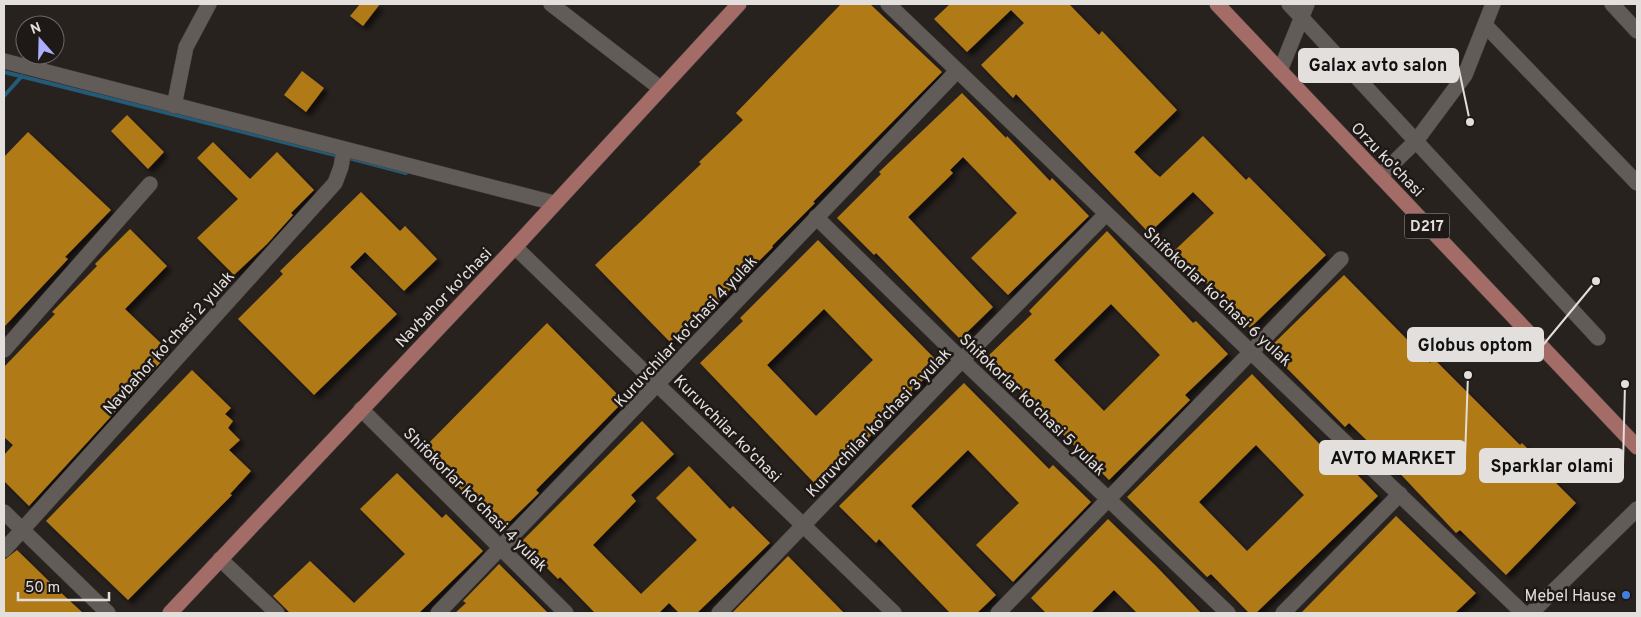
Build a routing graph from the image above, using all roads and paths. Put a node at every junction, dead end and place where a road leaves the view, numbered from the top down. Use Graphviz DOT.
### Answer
graph roads {
  1 [pos="209,4"];
  2 [pos="551,4"];
  3 [pos="739,4"];
  4 [pos="888,4"];
  5 [pos="1216,4"];
  6 [pos="1289,4"];
  7 [pos="1493,4"];
  8 [pos="1612,4"];
  9 [pos="1304,10"];
  10 [pos="1485,25"];
  11 [pos="1637,31"];
  12 [pos="4,61"];
  13 [pos="957,71"];
  14 [pos="1280,72"];
  15 [pos="660,88"];
  16 [pos="174,106"];
  17 [pos="1416,141"];
  18 [pos="343,158"];
  19 [pos="1380,176"];
  20 [pos="150,184"];
  21 [pos="1637,184"];
  22 [pos="554,203"];
  23 [pos="1106,214"];
  24 [pos="816,217"];
  25 [pos="515,247"];
  26 [pos="1341,259"];
  27 [pos="1598,338"];
  28 [pos="4,350"];
  29 [pos="1252,352"];
  30 [pos="962,360"];
  31 [pos="659,385"];
  32 [pos="361,409"];
  33 [pos="1637,447"];
  34 [pos="1400,494"];
  35 [pos="1108,500"];
  36 [pos="1637,509"];
  37 [pos="4,512"];
  38 [pos="803,527"];
  39 [pos="24,529"];
  40 [pos="4,550"];
  41 [pos="501,550"];
  42 [pos="220,559"];
  43 [pos="108,613"];
  44 [pos="170,613"];
  45 [pos="277,613"];
  46 [pos="438,613"];
  47 [pos="566,613"];
  48 [pos="719,613"];
  49 [pos="894,613"];
  50 [pos="998,613"];
  51 [pos="1228,613"];
  52 [pos="1283,613"];
  53 [pos="1524,613"];
  54 [pos="1531,613"];
  1 -- 16 [label="street"];
  2 -- 15 [label="street"];
  3 -- 15 [label="main road, Navbahor ko'chasi"];
  4 -- 13 [label="street, Shifokorlar ko'chasi 6 yulak"];
  5 -- 14 [label="main road, Orzu ko'chasi / D217"];
  6 -- 9 [label="street"];
  7 -- 10 [label="street"];
  8 -- 11 [label="street"];
  9 -- 14 [label="street"];
  9 -- 17 [label="street"];
  10 -- 17 [label="street"];
  10 -- 21 [label="street"];
  12 -- 16 [label="street"];
  13 -- 23 [label="street, Shifokorlar ko'chasi 6 yulak"];
  13 -- 24 [label="street, Kuruvchilar ko'chasi 4 yulak"];
  14 -- 19 [label="main road, Orzu ko'chasi / D217"];
  15 -- 22 [label="main road, Navbahor ko'chasi"];
  16 -- 18 [label="street"];
  17 -- 19 [label="street"];
  17 -- 27 [label="street"];
  18 -- 22 [label="street"];
  18 -- 39 [label="street, Navbahor ko'chasi 2 yulak"];
  19 -- 33 [label="main road, Orzu ko'chasi / D217"];
  20 -- 28 [label="street"];
  22 -- 25 [label="main road, Navbahor ko'chasi"];
  23 -- 29 [label="street, Shifokorlar ko'chasi 6 yulak"];
  23 -- 30 [label="street, Kuruvchilar ko'chasi 3 yulak"];
  24 -- 30 [label="street, Shifokorlar ko'chasi 5 yulak"];
  24 -- 31 [label="street, Kuruvchilar ko'chasi 4 yulak"];
  25 -- 31 [label="street, Kuruvchilar ko'chasi"];
  25 -- 32 [label="main road, Navbahor ko'chasi"];
  26 -- 29 [label="street"];
  29 -- 34 [label="street, Shifokorlar ko'chasi 6 yulak"];
  29 -- 35 [label="street"];
  30 -- 35 [label="street, Shifokorlar ko'chasi 5 yulak"];
  30 -- 38 [label="street, Kuruvchilar ko'chasi 3 yulak"];
  31 -- 38 [label="street, Kuruvchilar ko'chasi"];
  31 -- 41 [label="street, Kuruvchilar ko'chasi 4 yulak"];
  32 -- 41 [label="street, Shifokorlar ko'chasi 4 yulak"];
  32 -- 42 [label="main road, Navbahor ko'chasi"];
  34 -- 52 [label="street"];
  34 -- 53 [label="street, Shifokorlar ko'chasi 6 yulak"];
  35 -- 50 [label="street"];
  35 -- 51 [label="street, Shifokorlar ko'chasi 5 yulak"];
  36 -- 54 [label="street"];
  37 -- 39 [label="street"];
  38 -- 48 [label="street, Kuruvchilar ko'chasi 3 yulak"];
  38 -- 49 [label="street, Kuruvchilar ko'chasi"];
  39 -- 40 [label="street, Navbahor ko'chasi 2 yulak"];
  39 -- 43 [label="street"];
  41 -- 46 [label="street, Kuruvchilar ko'chasi 4 yulak"];
  41 -- 47 [label="street, Shifokorlar ko'chasi 4 yulak"];
  42 -- 44 [label="main road, Navbahor ko'chasi"];
  42 -- 45 [label="street"];
}
